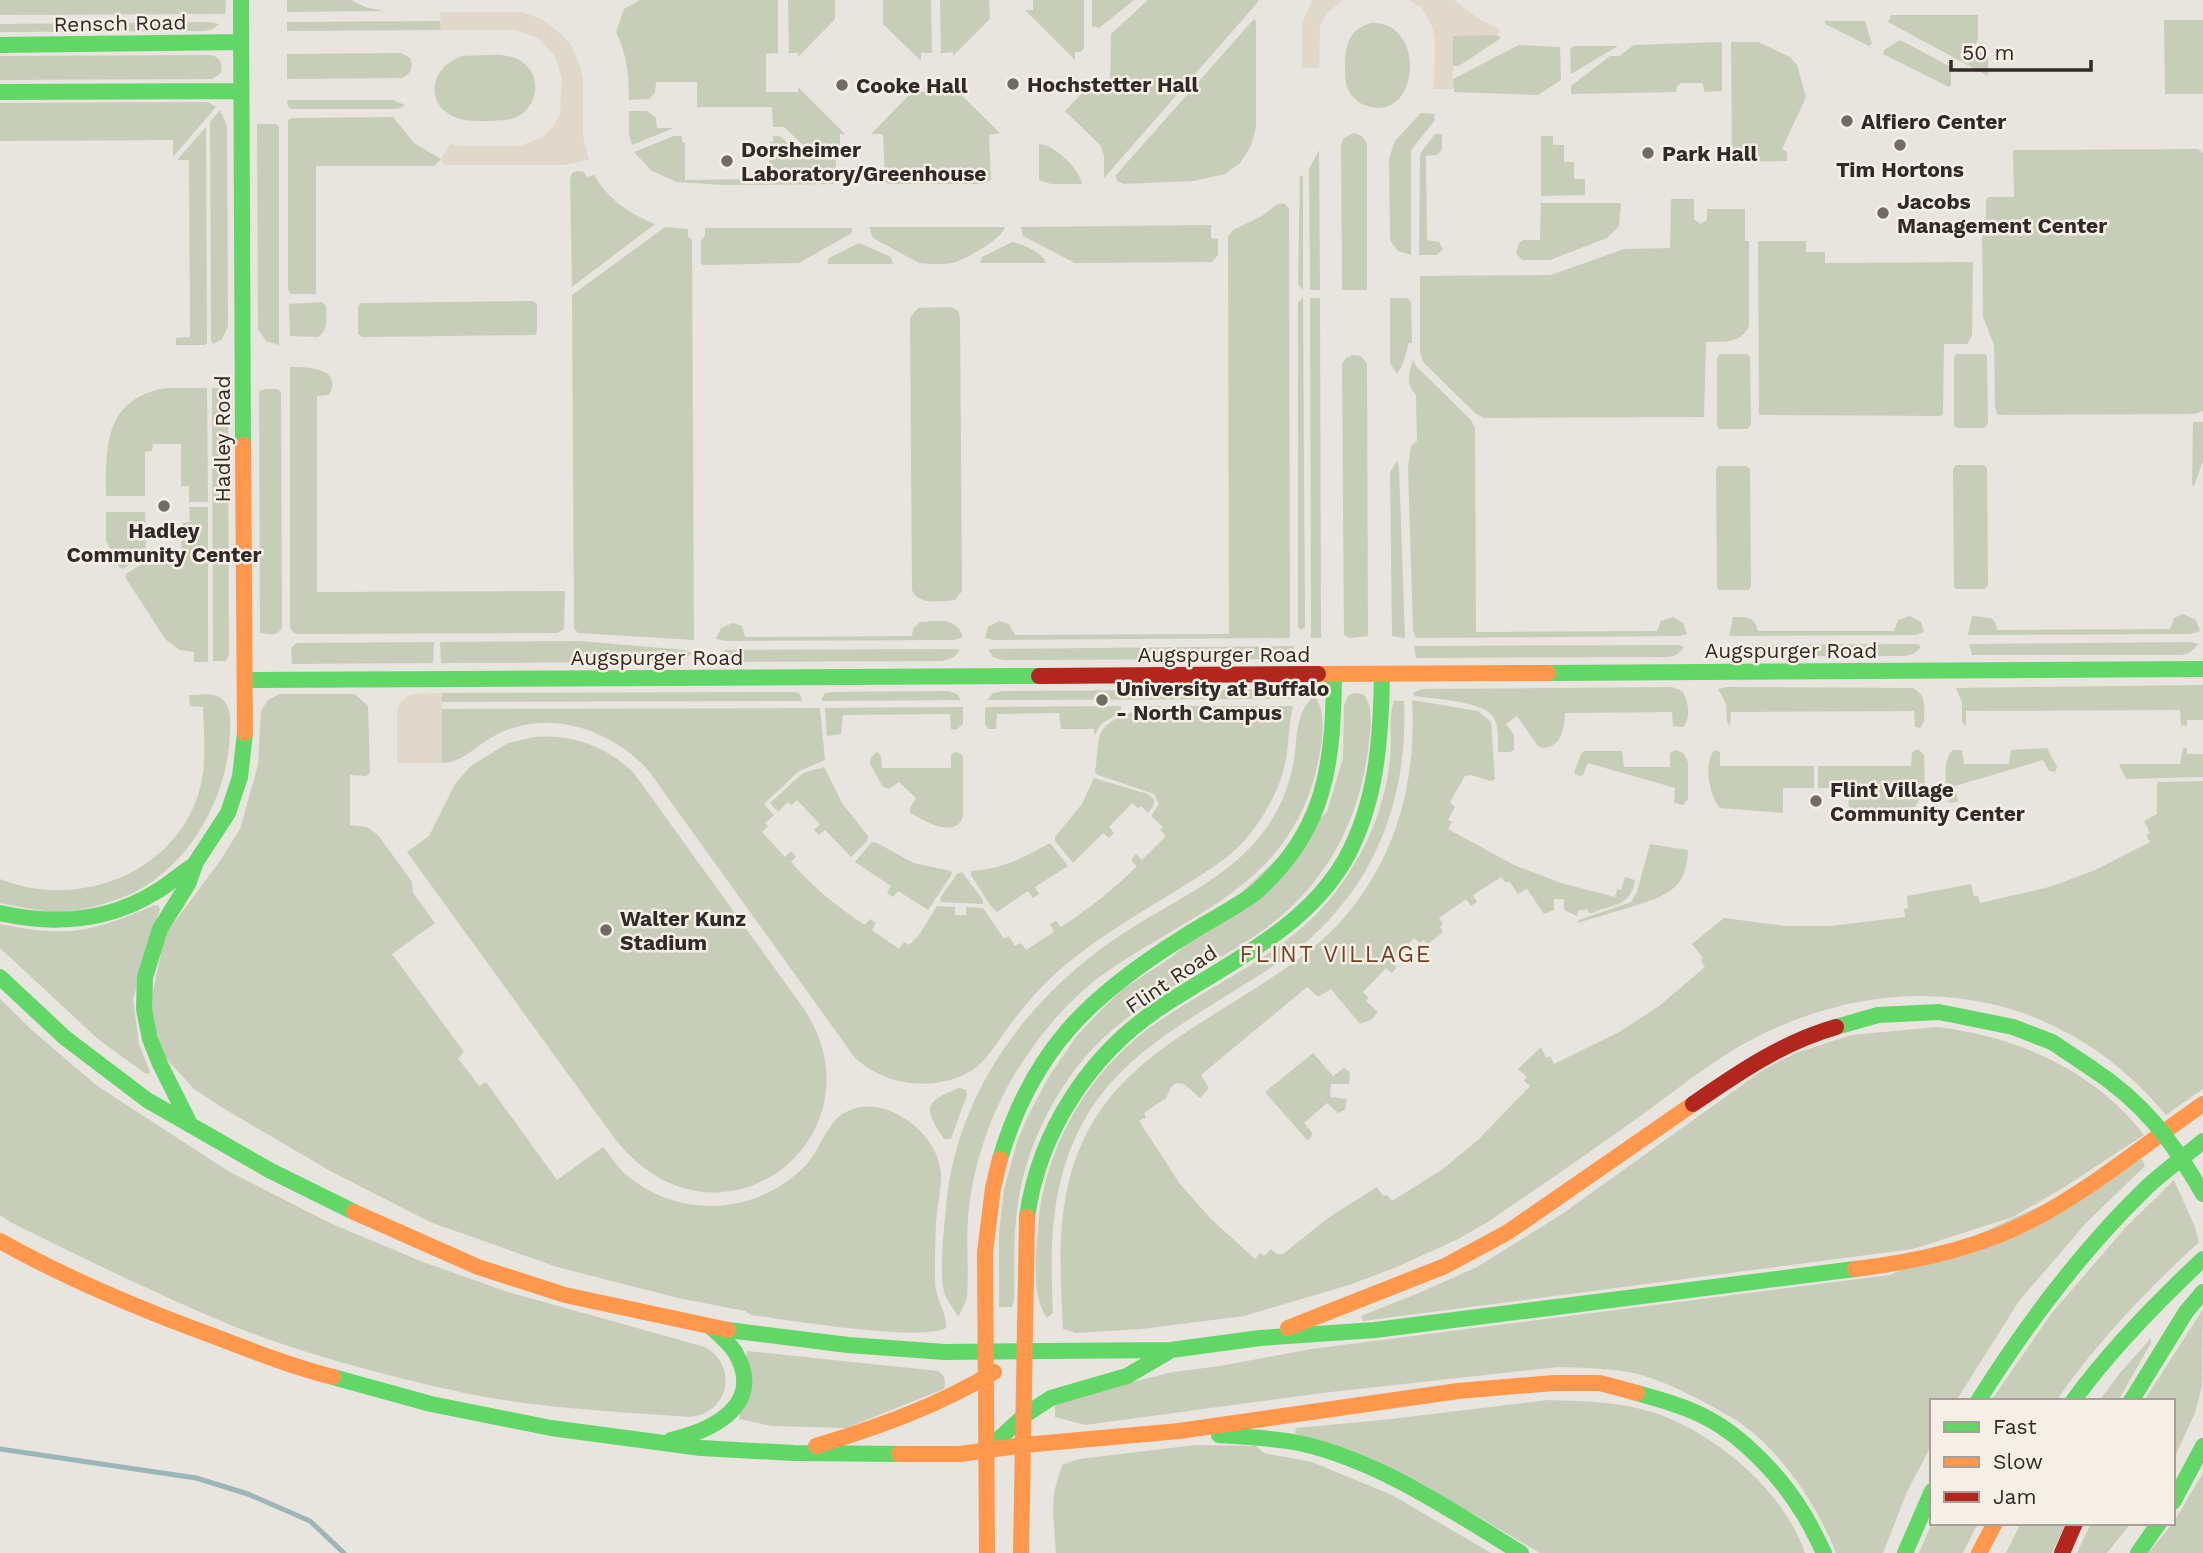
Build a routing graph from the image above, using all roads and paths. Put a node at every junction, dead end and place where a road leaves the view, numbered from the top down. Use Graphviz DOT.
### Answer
graph roads {
  1 [pos="241,0"];
  2 [pos="242,42"];
  3 [pos="0,46"];
  4 [pos="241,91"];
  5 [pos="0,92"];
  6 [pos="2203,669"];
  7 [pos="1334,674"];
  8 [pos="1382,674"];
  9 [pos="245,680"];
  10 [pos="194,864"];
  11 [pos="0,913"];
  12 [pos="0,977"];
  13 [pos="2203,1104"];
  14 [pos="190,1124"];
  15 [pos="2203,1141"];
  16 [pos="2203,1195"];
  17 [pos="0,1241"];
  18 [pos="2203,1259"];
  19 [pos="2203,1292"];
  20 [pos="712,1328"];
  21 [pos="1260,1338"];
  22 [pos="1171,1350"];
  23 [pos="985,1352"];
  24 [pos="1026,1352"];
  25 [pos="985,1378"];
  26 [pos="1979,1399"];
  27 [pos="2074,1399"];
  28 [pos="2132,1399"];
  29 [pos="1025,1415"];
  30 [pos="1179,1431"];
  31 [pos="658,1442"];
  32 [pos="1024,1445"];
  33 [pos="2203,1446"];
  34 [pos="986,1451"];
  35 [pos="794,1453"];
  36 [pos="1930,1496"];
  37 [pos="2175,1498"];
  38 [pos="1994,1525"];
  39 [pos="2075,1525"];
  40 [pos="2158,1525"];
  41 [pos="987,1553"];
  42 [pos="1021,1553"];
  43 [pos="1521,1553"];
  44 [pos="1824,1553"];
  45 [pos="1905,1553"];
  46 [pos="1979,1553"];
  47 [pos="2062,1553"];
  48 [pos="2138,1553"];
  1 -- 2 [label="main road, Hadley Road"];
  2 -- 3 [label="main road, Rensch Road"];
  2 -- 4 [label="main road, Hadley Road"];
  4 -- 5 [label="main road"];
  4 -- 9 [label="main road, Hadley Road"];
  6 -- 8 [label="main road, Augspurger Road"];
  7 -- 8 [label="main road, Augspurger Road"];
  7 -- 9 [label="main road, Augspurger Road"];
  7 -- 23 [label="main road, Flint Road"];
  8 -- 24 [label="main road, Flint Road"];
  9 -- 10 [label="main road, Hadley Road"];
  10 -- 11 [label="main road"];
  10 -- 14 [label="main road"];
  12 -- 14 [label="main road"];
  13 -- 21 [label="main road"];
  14 -- 20 [label="main road"];
  15 -- 26 [label="main road"];
  16 -- 21 [label="main road, bridge"];
  17 -- 31 [label="main road"];
  18 -- 27 [label="main road"];
  19 -- 28 [label="main road"];
  20 -- 23 [label="main road"];
  20 -- 31 [label="main road"];
  21 -- 22 [label="main road"];
  22 -- 24 [label="main road"];
  22 -- 29 [label="main road"];
  23 -- 24 [label="main road"];
  23 -- 25 [label="main road, Flint Road"];
  24 -- 25 [label="main road"];
  24 -- 29 [label="main road, Flint Road"];
  25 -- 34 [label="main road, Flint Road"];
  25 -- 35 [label="main road"];
  29 -- 32 [label="main road, Flint Road"];
  29 -- 34 [label="main road"];
  30 -- 32 [label="main road"];
  30 -- 43 [label="main road"];
  30 -- 44 [label="main road"];
  31 -- 35 [label="main road"];
  32 -- 34 [label="main road"];
  32 -- 42 [label="main road, Flint Road"];
  33 -- 37 [label="main road"];
  34 -- 35 [label="main road"];
  34 -- 41 [label="main road, Flint Road"];
  36 -- 45 [label="main road"];
  38 -- 46 [label="main road"];
  39 -- 47 [label="main road"];
  40 -- 48 [label="main road"];
}
